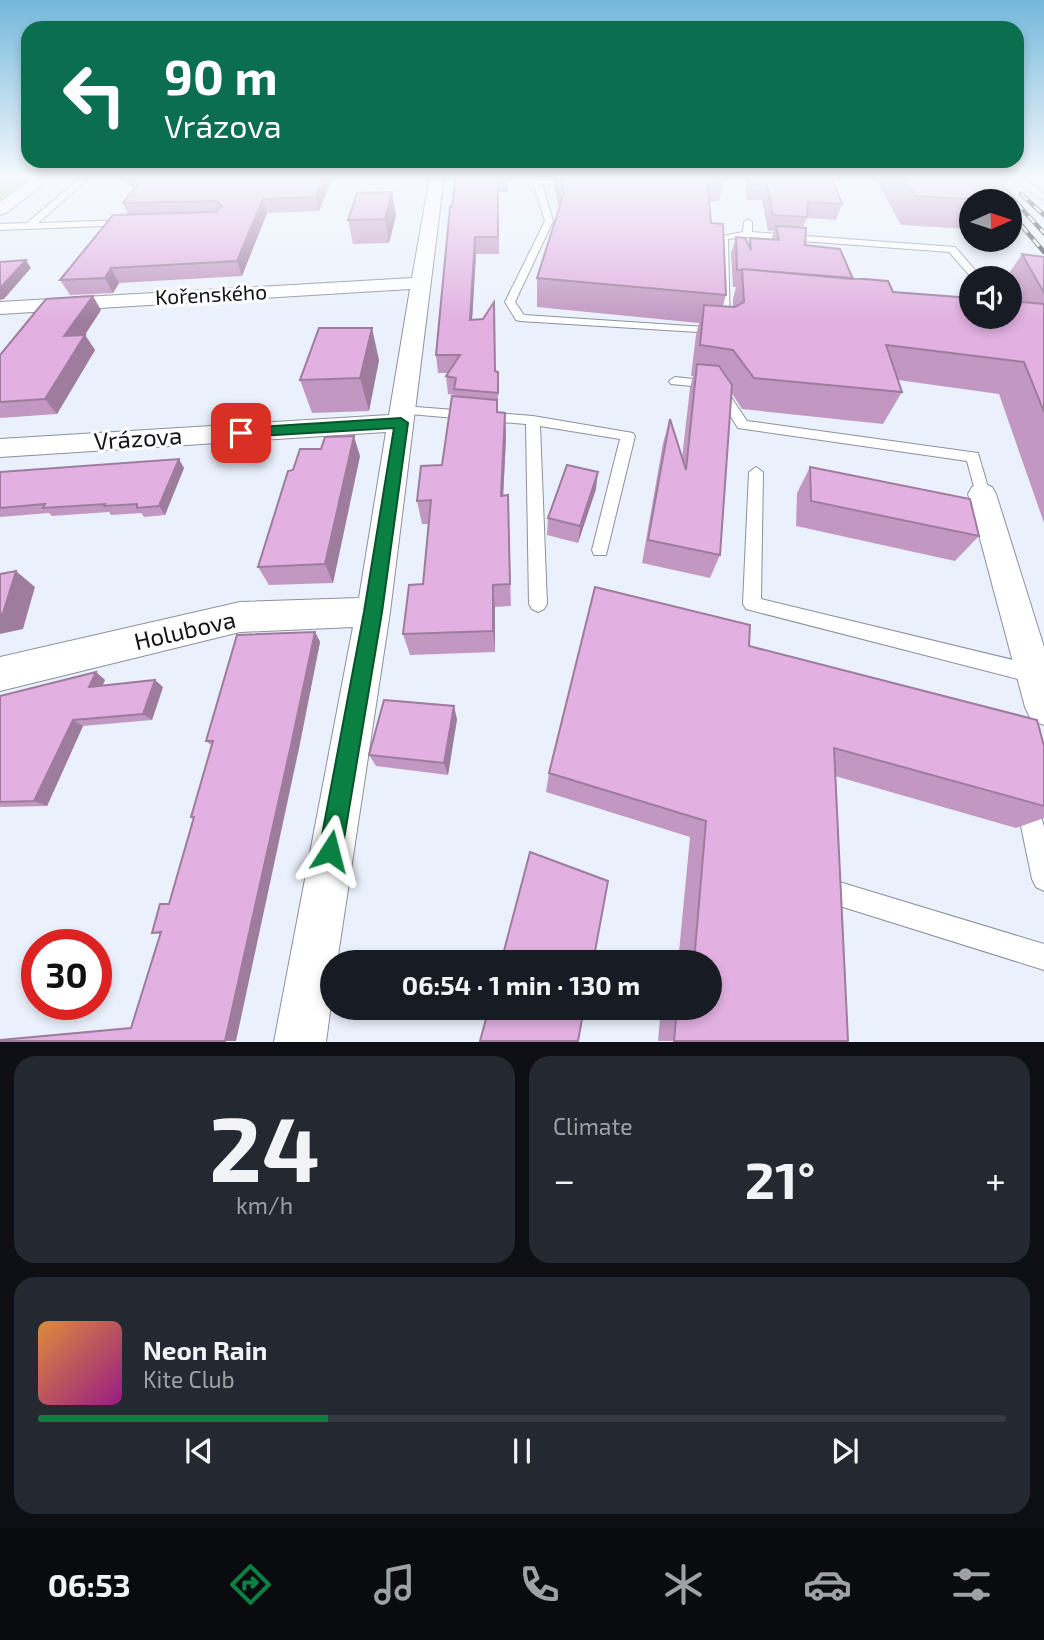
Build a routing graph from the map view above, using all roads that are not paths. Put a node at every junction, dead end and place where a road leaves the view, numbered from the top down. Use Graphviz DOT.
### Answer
graph roads {
  1 [pos="79,225"];
  2 [pos="430,225"];
  3 [pos="548,225"];
  4 [pos="29,226"];
  5 [pos="0,227"];
  6 [pos="967,266"];
  7 [pos="421,283"];
  8 [pos="725,292"];
  9 [pos="738,293"];
  10 [pos="0,307"];
  11 [pos="674,380"];
  12 [pos="402,417"];
  13 [pos="533,420"];
  14 [pos="0,448"];
  15 [pos="756,472"];
  16 [pos="982,494"];
  17 [pos="600,551"];
  18 [pos="538,604"];
  19 [pos="373,612"];
  20 [pos="0,674"];
  21 [pos="1034,674"];
  22 [pos="1044,707"];
  23 [pos="1024,785"];
  24 [pos="1044,878"];
  25 [pos="836,892"];
  26 [pos="1044,957"];
  27 [pos="300,1041"];
  1 -- 4 [label="lane"];
  2 -- 7 [label="street"];
  3 -- 8 [label="lane"];
  4 -- 5 [label="lane"];
  6 -- 8 [label="lane"];
  7 -- 10 [label="street, Kořenského"];
  7 -- 12 [label="street"];
  8 -- 9 [label="lane"];
  11 -- 16 [label="lane"];
  12 -- 13 [label="lane"];
  12 -- 14 [label="street, Vrázova"];
  12 -- 19 [label="street"];
  13 -- 17 [label="lane"];
  13 -- 18 [label="lane"];
  15 -- 21 [label="lane"];
  16 -- 21 [label="street"];
  19 -- 20 [label="street, Holubova"];
  19 -- 27 [label="street"];
  21 -- 22 [label="street"];
  23 -- 24 [label="lane"];
  25 -- 26 [label="lane"];
}
